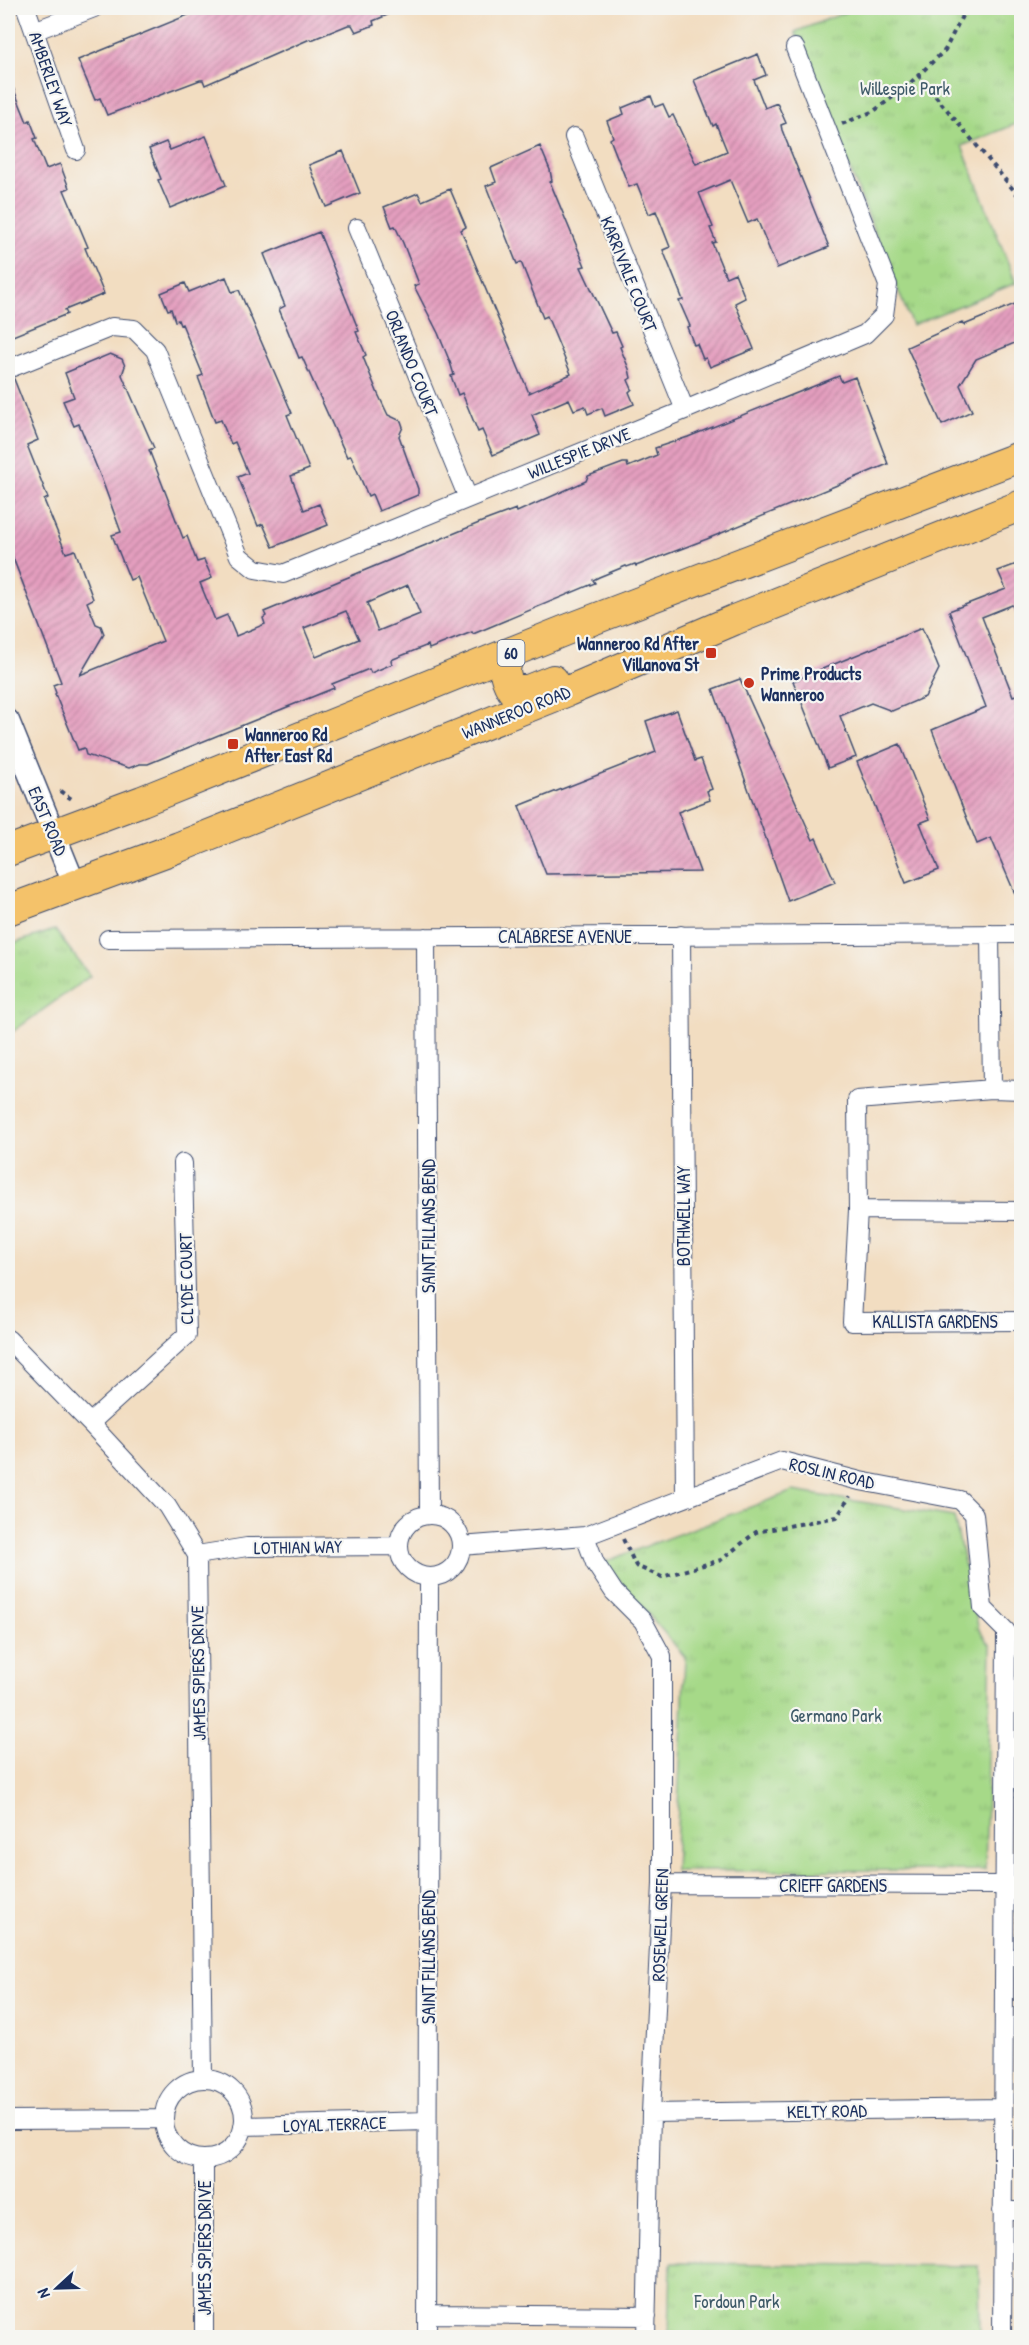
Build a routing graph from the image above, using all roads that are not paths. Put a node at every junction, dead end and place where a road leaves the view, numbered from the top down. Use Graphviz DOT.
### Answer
graph roads {
  1 [pos="26,8"];
  2 [pos="94,8"];
  3 [pos="34,31"];
  4 [pos="795,48"];
  5 [pos="574,137"];
  6 [pos="76,150"];
  7 [pos="357,228"];
  8 [pos="8,369"];
  9 [pos="685,410"];
  10 [pos="1022,456"];
  11 [pos="468,498"];
  12 [pos="1022,505"];
  13 [pos="735,620"];
  14 [pos="511,653"];
  15 [pos="8,721"];
  16 [pos="53,834"];
  17 [pos="8,851"];
  18 [pos="75,886"];
  19 [pos="8,910"];
  20 [pos="990,934"];
  21 [pos="1022,934"];
  22 [pos="681,935"];
  23 [pos="426,937"];
  24 [pos="108,939"];
  25 [pos="992,1089"];
  26 [pos="1022,1090"];
  27 [pos="183,1163"];
  28 [pos="858,1210"];
  29 [pos="1022,1211"];
  30 [pos="1022,1321"];
  31 [pos="8,1339"];
  32 [pos="90,1423"];
  33 [pos="685,1497"];
  34 [pos="429,1515"];
  35 [pos="585,1536"];
  36 [pos="399,1546"];
  37 [pos="461,1546"];
  38 [pos="197,1555"];
  39 [pos="429,1577"];
  40 [pos="1014,1631"];
  41 [pos="662,1884"];
  42 [pos="1005,1886"];
  43 [pos="203,2079"];
  44 [pos="1003,2109"];
  45 [pos="651,2113"];
  46 [pos="164,2119"];
  47 [pos="8,2120"];
  48 [pos="427,2121"];
  49 [pos="243,2126"];
  50 [pos="204,2159"];
  51 [pos="1002,2211"];
  52 [pos="1022,2211"];
  53 [pos="427,2314"];
  54 [pos="647,2316"];
  55 [pos="204,2337"];
  56 [pos="427,2337"];
  57 [pos="646,2337"];
  58 [pos="1002,2337"];
  1 -- 3 [label="street, AMBERLEY WAY"];
  2 -- 3 [label="street"];
  3 -- 6 [label="street, AMBERLEY WAY"];
  4 -- 9 [label="street, WILLESPIE DRIVE"];
  5 -- 9 [label="street, KARRIVALE COURT"];
  7 -- 11 [label="street, ORLANDO COURT"];
  8 -- 11 [label="street, WILLESPIE DRIVE"];
  9 -- 11 [label="street, WILLESPIE DRIVE"];
  10 -- 14 [label="highway, 60"];
  12 -- 13 [label="highway, WANNEROO ROAD / 60"];
  13 -- 14 [label="highway, 60"];
  13 -- 18 [label="highway, WANNEROO ROAD / 60"];
  14 -- 16 [label="highway, 60"];
  15 -- 16 [label="street, EAST ROAD"];
  16 -- 17 [label="highway, 60"];
  16 -- 18 [label="street, EAST ROAD"];
  18 -- 19 [label="highway, WANNEROO ROAD / 60"];
  20 -- 21 [label="street, CALABRESE AVENUE"];
  20 -- 22 [label="street, CALABRESE AVENUE"];
  20 -- 25 [label="street"];
  22 -- 23 [label="street, CALABRESE AVENUE"];
  22 -- 33 [label="street, BOTHWELL WAY"];
  23 -- 24 [label="street, CALABRESE AVENUE"];
  23 -- 34 [label="street, SAINT FILLANS BEND"];
  25 -- 26 [label="street, KALLISTA GARDENS"];
  25 -- 28 [label="street, KALLISTA GARDENS"];
  27 -- 32 [label="street, CLYDE COURT"];
  28 -- 29 [label="street"];
  28 -- 30 [label="street, KALLISTA GARDENS"];
  31 -- 32 [label="street"];
  32 -- 38 [label="street"];
  33 -- 35 [label="street, ROSLIN ROAD"];
  33 -- 40 [label="street, ROSLIN ROAD"];
  34 -- 36 [label="street"];
  34 -- 37 [label="street"];
  35 -- 37 [label="street, ROSLIN ROAD"];
  35 -- 41 [label="street, ROSEWELL GREEN"];
  36 -- 38 [label="street, LOTHIAN WAY"];
  36 -- 39 [label="street"];
  37 -- 39 [label="street"];
  38 -- 43 [label="street, JAMES SPIERS DRIVE"];
  39 -- 48 [label="street, SAINT FILLANS BEND"];
  40 -- 42 [label="street"];
  41 -- 42 [label="street, CRIEFF GARDENS"];
  41 -- 45 [label="street, ROSEWELL GREEN"];
  42 -- 44 [label="street"];
  43 -- 46 [label="street"];
  43 -- 49 [label="street"];
  44 -- 45 [label="street, KELTY ROAD"];
  44 -- 51 [label="street"];
  45 -- 54 [label="street, ROSEWELL GREEN"];
  46 -- 47 [label="street"];
  46 -- 50 [label="street"];
  48 -- 49 [label="street, LOYAL TERRACE"];
  48 -- 53 [label="street, SAINT FILLANS BEND"];
  49 -- 50 [label="street"];
  50 -- 55 [label="street, JAMES SPIERS DRIVE"];
  51 -- 52 [label="street"];
  51 -- 58 [label="street"];
  53 -- 54 [label="street"];
  53 -- 56 [label="street, SAINT FILLANS BEND"];
  54 -- 57 [label="street, ROSEWELL GREEN"];
}
